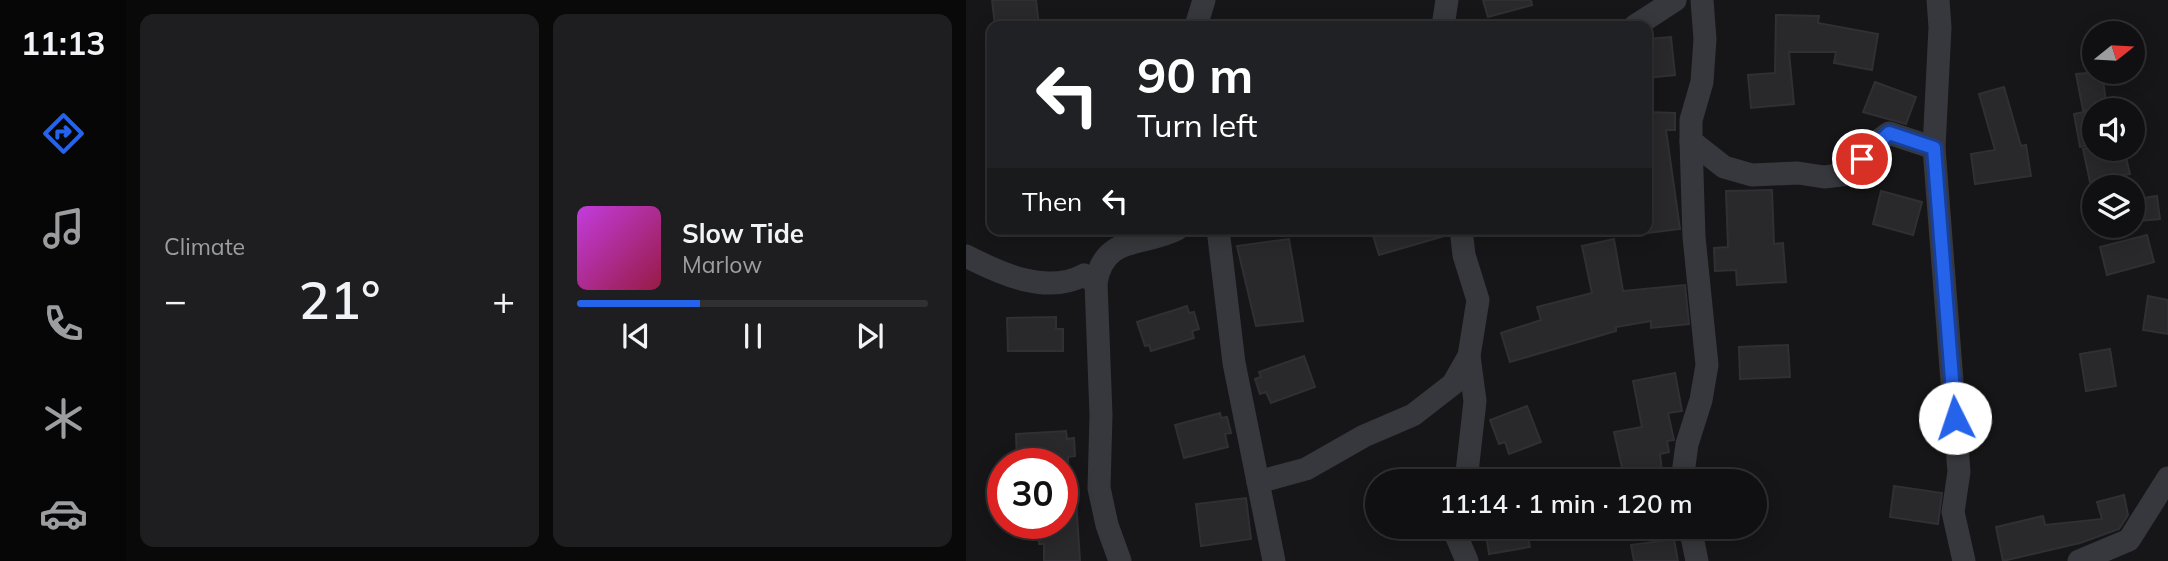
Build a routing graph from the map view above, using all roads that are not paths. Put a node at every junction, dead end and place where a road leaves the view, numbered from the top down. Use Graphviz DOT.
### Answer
graph roads {
  1 [pos="1204,0"];
  2 [pos="1447,0"];
  3 [pos="1675,0"];
  4 [pos="1702,0"];
  5 [pos="1938,0"];
  6 [pos="1198,21"];
  7 [pos="1444,21"];
  8 [pos="1643,21"];
  9 [pos="1691,141"];
  10 [pos="1934,148"];
  11 [pos="1219,235"];
  12 [pos="1462,235"];
  13 [pos="1116,237"];
  14 [pos="966,256"];
  15 [pos="1096,283"];
  16 [pos="1468,356"];
  17 [pos="1467,469"];
  18 [pos="1684,469"];
  19 [pos="2168,478"];
  20 [pos="1258,482"];
  21 [pos="1458,539"];
  22 [pos="1692,539"];
  23 [pos="1120,561"];
  24 [pos="1274,561"];
  25 [pos="1467,561"];
  26 [pos="1697,561"];
  27 [pos="1964,561"];
  28 [pos="2079,561"];
  1 -- 6 [label="street"];
  2 -- 7 [label="street"];
  3 -- 8 [label="street"];
  4 -- 9 [label="street"];
  5 -- 10 [label="street"];
  9 -- 10 [label="street"];
  9 -- 18 [label="street"];
  10 -- 27 [label="street"];
  11 -- 20 [label="street"];
  12 -- 16 [label="street"];
  13 -- 15 [label="street"];
  14 -- 15 [label="street"];
  15 -- 23 [label="street"];
  16 -- 17 [label="street"];
  16 -- 20 [label="street"];
  19 -- 28 [label="street"];
  20 -- 24 [label="street"];
  21 -- 25 [label="street"];
  22 -- 26 [label="street"];
}
